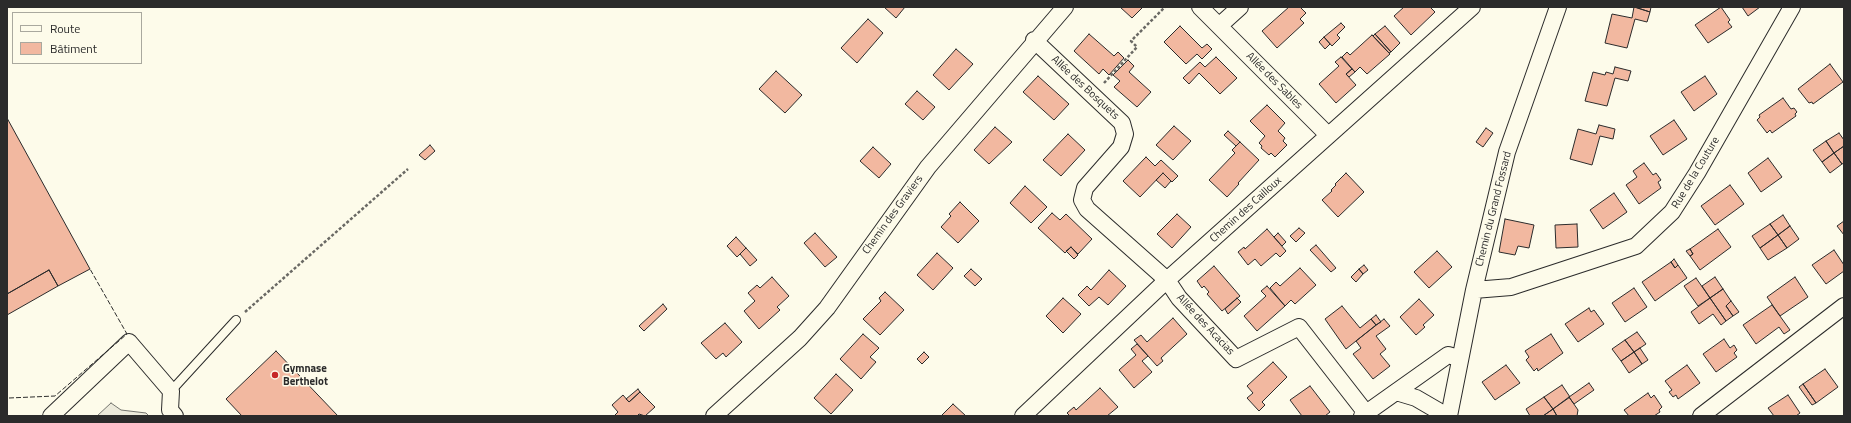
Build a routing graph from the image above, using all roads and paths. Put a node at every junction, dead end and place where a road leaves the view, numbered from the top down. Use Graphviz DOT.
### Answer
graph roads {
  1 [pos="1064,7"];
  2 [pos="1165,7"];
  3 [pos="1200,7"];
  4 [pos="1240,7"];
  5 [pos="1472,7"];
  6 [pos="1558,7"];
  7 [pos="1792,7"];
  8 [pos="1219,26"];
  9 [pos="1034,40"];
  10 [pos="1092,96"];
  11 [pos="1328,135"];
  12 [pos="408,169"];
  13 [pos="1167,280"];
  14 [pos="1474,290"];
  15 [pos="1844,306"];
  16 [pos="236,320"];
  17 [pos="1459,358"];
  18 [pos="171,391"];
  19 [pos="1396,392"];
  20 [pos="1364,414"];
  21 [pos="51,416"];
  22 [pos="175,416"];
  23 [pos="714,416"];
  24 [pos="1023,416"];
  25 [pos="1448,416"];
  26 [pos="1701,416"];
  1 -- 9 [label="street, Chemin des Graviers"];
  2 -- 10 [label="path"];
  3 -- 8 [label="street, Allée des Sables"];
  4 -- 8 [label="street"];
  5 -- 11 [label="street, Chemin des Cailloux"];
  6 -- 14 [label="street, Chemin du Grand Fossard"];
  7 -- 14 [label="street, Rue de la Couture"];
  8 -- 11 [label="street, Allée des Sables"];
  9 -- 10 [label="street, Allée des Bosquets"];
  9 -- 23 [label="street, Chemin des Graviers"];
  10 -- 13 [label="street, Allée des Bosquets"];
  11 -- 13 [label="street, Chemin des Cailloux"];
  12 -- 16 [label="path"];
  13 -- 20 [label="street, Allée des Acacias"];
  13 -- 24 [label="street, Chemin des Cailloux"];
  14 -- 17 [label="street, Chemin du Grand Fossard"];
  15 -- 26 [label="street"];
  16 -- 18 [label="lane"];
  17 -- 19 [label="street"];
  17 -- 25 [label="street, Chemin du Grand Fossard"];
  18 -- 21 [label="street"];
  18 -- 22 [label="street"];
  19 -- 20 [label="street"];
  19 -- 25 [label="street"];
}
